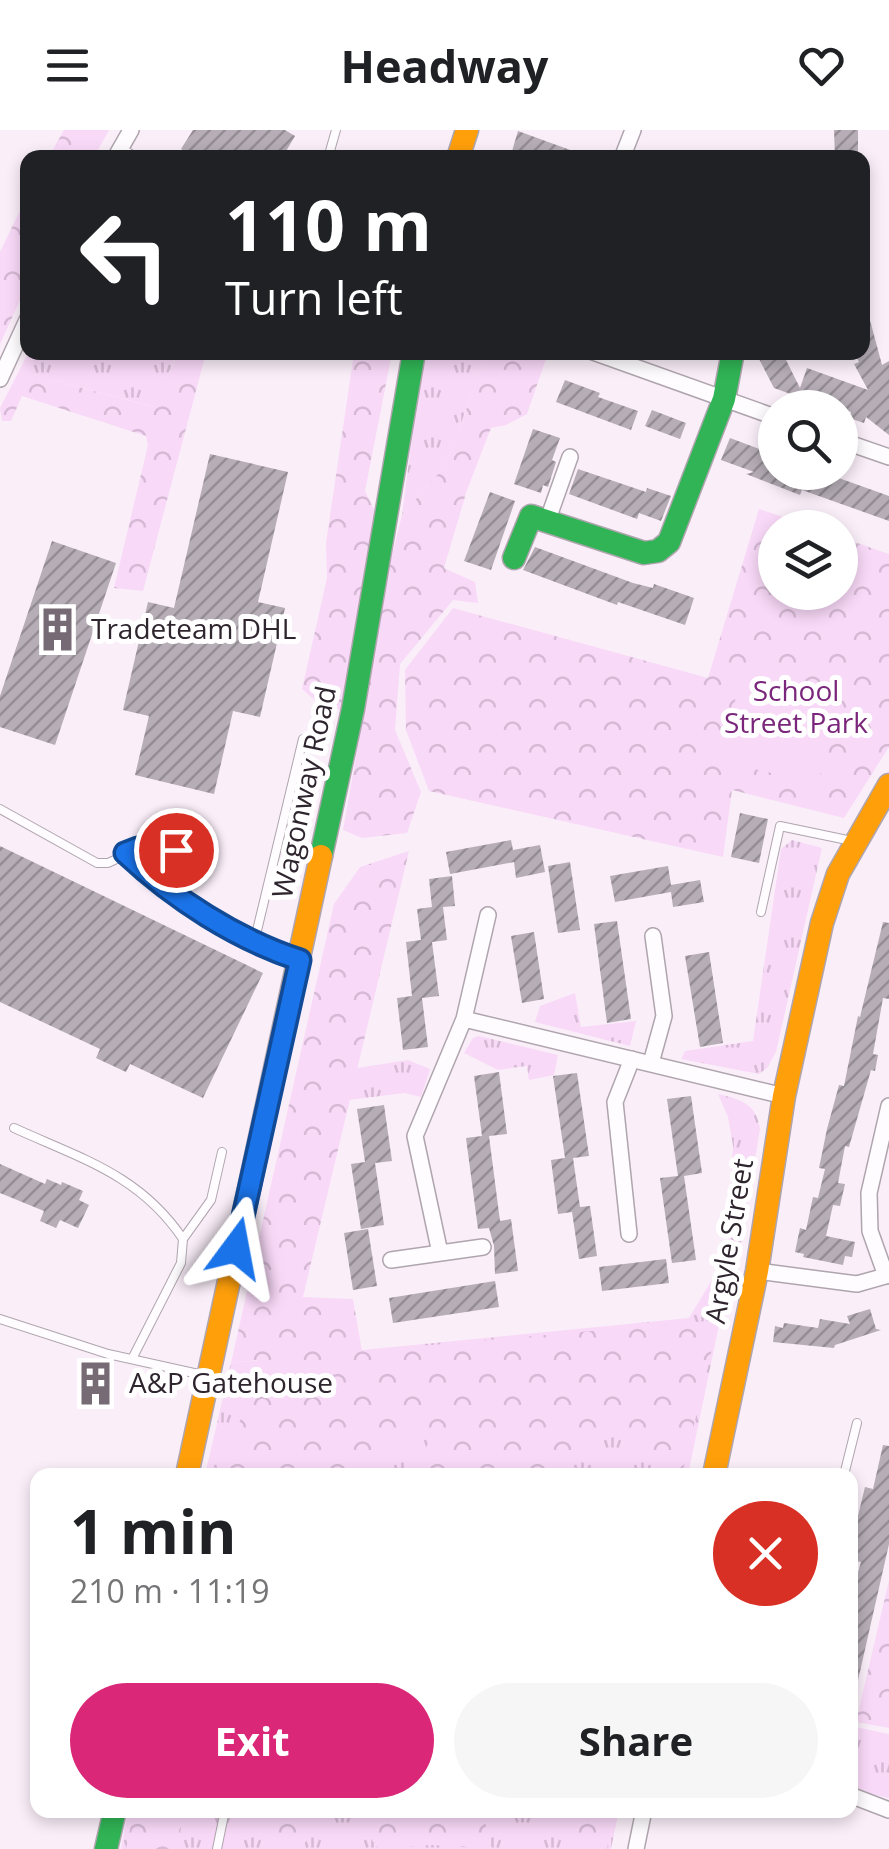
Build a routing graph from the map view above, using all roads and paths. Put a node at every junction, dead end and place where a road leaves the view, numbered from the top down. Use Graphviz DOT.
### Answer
graph roads {
  1 [pos="20,335"];
  2 [pos="413,360"];
  3 [pos="614,360"];
  4 [pos="731,360"];
  5 [pos="0,379"];
  6 [pos="724,399"];
  7 [pos="758,411"];
  8 [pos="858,446"];
  9 [pos="570,457"];
  10 [pos="889,457"];
  11 [pos="539,520"];
  12 [pos="514,558"];
  13 [pos="303,739"];
  14 [pos="889,785"];
  15 [pos="0,809"];
  16 [pos="856,842"];
  17 [pos="204,852"];
  18 [pos="125,853"];
  19 [pos="761,912"];
  20 [pos="488,915"];
  21 [pos="653,936"];
  22 [pos="254,943"];
  23 [pos="300,960"];
  24 [pos="464,1019"];
  25 [pos="632,1058"];
  26 [pos="652,1063"];
  27 [pos="784,1096"];
  28 [pos="889,1106"];
  29 [pos="14,1128"];
  30 [pos="885,1144"];
  31 [pos="222,1152"];
  32 [pos="629,1234"];
  33 [pos="183,1239"];
  34 [pos="484,1246"];
  35 [pos="440,1253"];
  36 [pos="391,1260"];
  37 [pos="757,1272"];
  38 [pos="887,1275"];
  39 [pos="0,1320"];
  40 [pos="132,1359"];
  41 [pos="208,1376"];
  42 [pos="857,1423"];
  43 [pos="188,1468"];
  44 [pos="715,1468"];
  45 [pos="846,1468"];
  46 [pos="858,1798"];
  47 [pos="889,1810"];
  48 [pos="113,1818"];
  49 [pos="224,1818"];
  50 [pos="642,1818"];
  51 [pos="106,1849"];
  52 [pos="218,1849"];
  53 [pos="636,1849"];
  1 -- 5 [label="street"];
  2 -- 23 [label="main road, Wagonway Road"];
  3 -- 6 [label="street"];
  4 -- 6 [label="main road"];
  6 -- 7 [label="street"];
  6 -- 11 [label="main road"];
  8 -- 10 [label="street"];
  9 -- 11 [label="street"];
  11 -- 12 [label="main road"];
  13 -- 22 [label="lane"];
  14 -- 16 [label="main road, Argyle Street"];
  15 -- 18 [label="lane"];
  16 -- 19 [label="lane"];
  16 -- 27 [label="main road, Argyle Street"];
  17 -- 18 [label="lane"];
  18 -- 22 [label="lane"];
  20 -- 24 [label="street"];
  21 -- 26 [label="street"];
  22 -- 23 [label="lane"];
  23 -- 41 [label="main road, Wagonway Road"];
  24 -- 25 [label="street"];
  24 -- 35 [label="street"];
  25 -- 26 [label="street"];
  25 -- 32 [label="street"];
  26 -- 27 [label="street"];
  27 -- 37 [label="main road, Argyle Street"];
  28 -- 30 [label="street"];
  29 -- 33 [label="lane"];
  30 -- 38 [label="street"];
  31 -- 33 [label="lane"];
  33 -- 40 [label="lane"];
  34 -- 35 [label="street"];
  35 -- 36 [label="street"];
  37 -- 38 [label="street"];
  37 -- 44 [label="main road, Argyle Street"];
  39 -- 40 [label="lane"];
  40 -- 41 [label="lane"];
  41 -- 43 [label="main road, Wagonway Road"];
  42 -- 45 [label="lane"];
  46 -- 47 [label="street"];
  48 -- 51 [label="main road"];
  49 -- 52 [label="lane"];
  50 -- 53 [label="street"];
}
